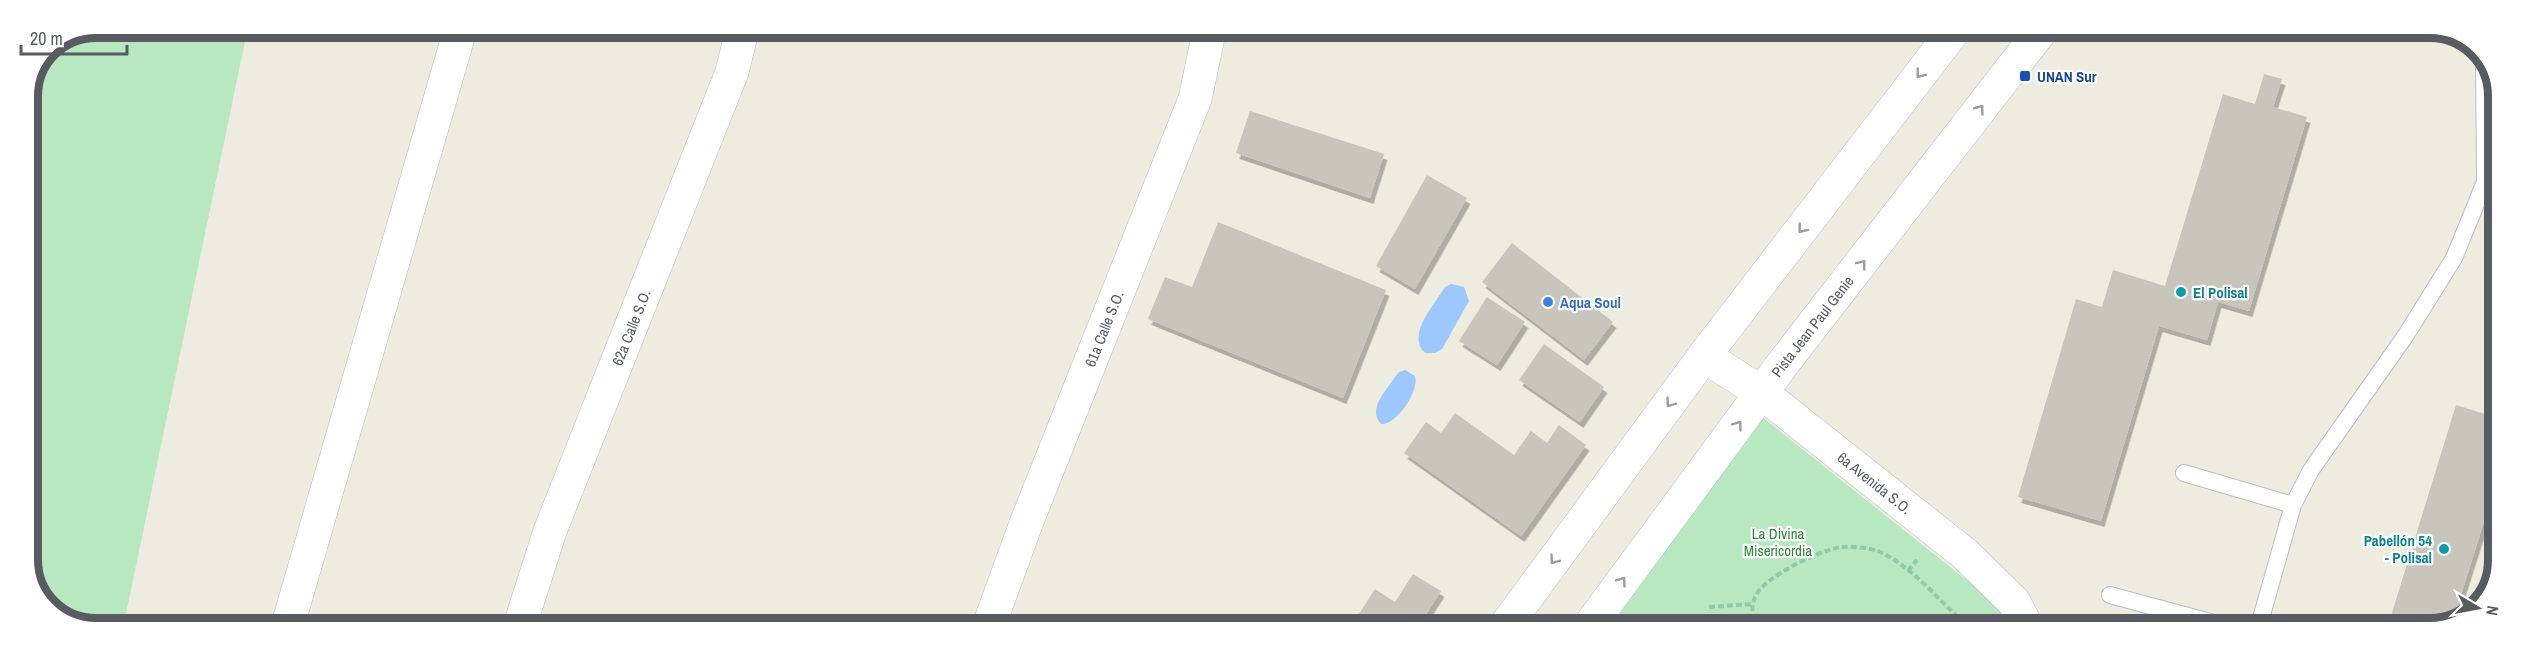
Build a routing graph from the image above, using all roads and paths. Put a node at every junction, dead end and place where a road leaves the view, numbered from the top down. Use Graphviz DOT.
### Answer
graph roads {
  1 [pos="458,38"];
  2 [pos="740,38"];
  3 [pos="1208,38"];
  4 [pos="1948,38"];
  5 [pos="2035,38"];
  6 [pos="2484,74"];
  7 [pos="1704,356"];
  8 [pos="1762,393"];
  9 [pos="2184,472"];
  10 [pos="2293,505"];
  11 [pos="1918,558"];
  12 [pos="1908,571"];
  13 [pos="2110,596"];
  14 [pos="1753,604"];
  15 [pos="1709,607"];
  16 [pos="290,618"];
  17 [pos="522,618"];
  18 [pos="992,618"];
  19 [pos="1510,618"];
  20 [pos="1595,618"];
  21 [pos="1754,618"];
  22 [pos="1959,618"];
  23 [pos="2022,618"];
  24 [pos="2194,618"];
  25 [pos="2261,618"];
  1 -- 16 [label="street"];
  2 -- 17 [label="street, 62a Calle S.O."];
  3 -- 18 [label="street, 61a Calle S.O."];
  4 -- 7 [label="street, one-way"];
  8 -- 5 [label="street, Pista Jean Paul Genie, one-way"];
  6 -- 10 [label="lane"];
  7 -- 8 [label="street, 6a Avenida S.O."];
  7 -- 19 [label="street, one-way"];
  20 -- 8 [label="street, Pista Jean Paul Genie, one-way"];
  8 -- 23 [label="street, 6a Avenida S.O."];
  9 -- 10 [label="lane"];
  10 -- 25 [label="lane"];
  11 -- 12 [label="path"];
  12 -- 14 [label="path"];
  12 -- 22 [label="path"];
  13 -- 24 [label="lane"];
  14 -- 15 [label="path"];
  14 -- 21 [label="path"];
}
